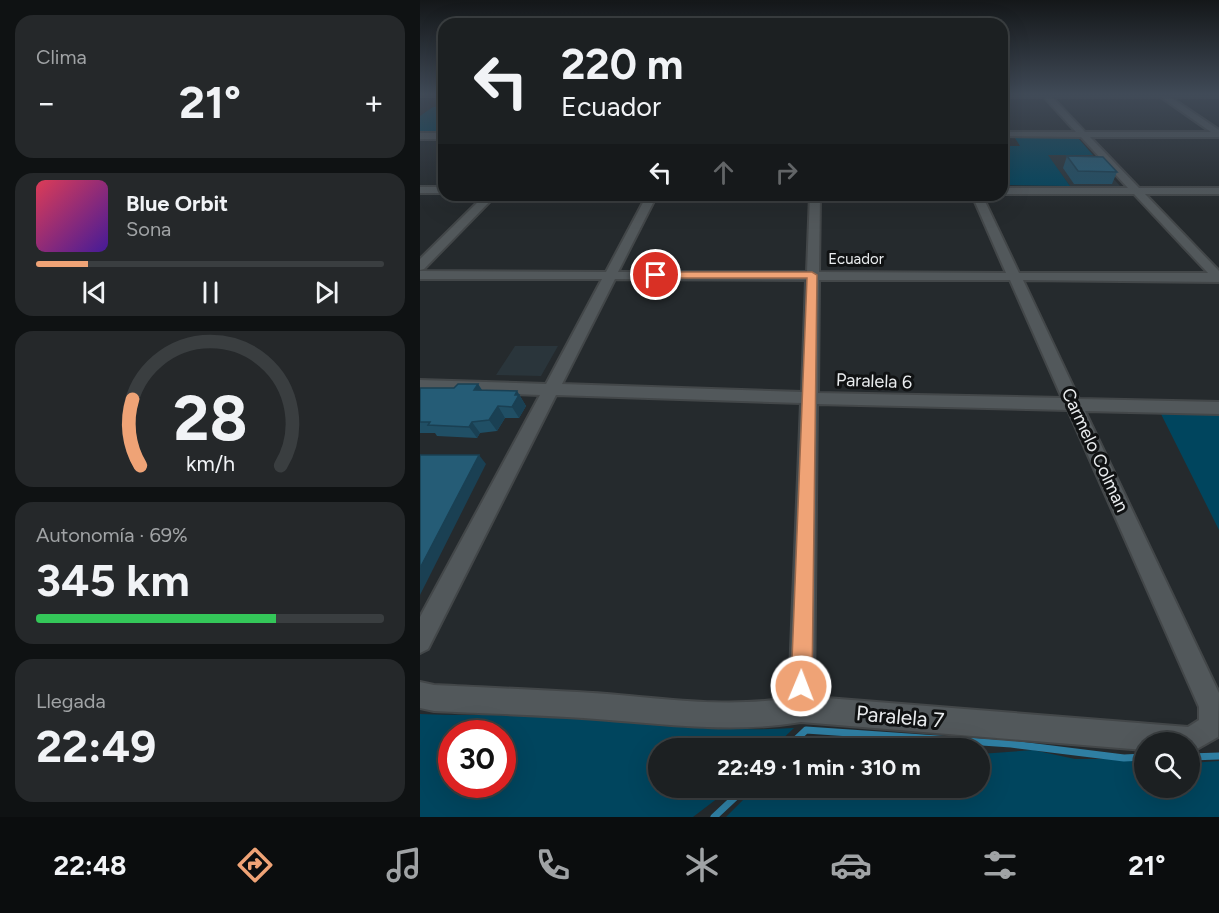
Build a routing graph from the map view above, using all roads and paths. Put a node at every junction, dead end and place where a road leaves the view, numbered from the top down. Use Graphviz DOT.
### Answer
graph roads {
  1 [pos="1008,134"];
  2 [pos="1083,134"];
  3 [pos="1219,134"];
  4 [pos="420,136"];
  5 [pos="438,136"];
  6 [pos="438,137"];
  7 [pos="420,148"];
  8 [pos="420,190"];
  9 [pos="438,190"];
  10 [pos="1008,191"];
  11 [pos="1137,191"];
  12 [pos="1219,191"];
  13 [pos="485,201"];
  14 [pos="649,201"];
  15 [pos="815,201"];
  16 [pos="980,201"];
  17 [pos="420,266"];
  18 [pos="611,274"];
  19 [pos="420,275"];
  20 [pos="812,275"];
  21 [pos="1014,276"];
  22 [pos="1219,277"];
  23 [pos="420,385"];
  24 [pos="550,388"];
  25 [pos="808,398"];
  26 [pos="1075,406"];
  27 [pos="1219,408"];
  28 [pos="420,641"];
  29 [pos="420,695"];
  30 [pos="1212,706"];
  31 [pos="801,710"];
  1 -- 2 [label="street"];
  2 -- 3 [label="street"];
  2 -- 11 [label="street"];
  4 -- 5 [label="street"];
  6 -- 7 [label="street"];
  8 -- 9 [label="street"];
  10 -- 11 [label="street"];
  11 -- 12 [label="street"];
  11 -- 22 [label="street"];
  13 -- 17 [label="street"];
  14 -- 18 [label="street"];
  15 -- 20 [label="street"];
  16 -- 21 [label="street, Carmelo Colman"];
  18 -- 19 [label="street, Ecuador"];
  18 -- 20 [label="street, Ecuador"];
  18 -- 24 [label="street"];
  20 -- 21 [label="street, Ecuador"];
  20 -- 25 [label="street"];
  21 -- 22 [label="street, Ecuador"];
  21 -- 26 [label="street, Carmelo Colman"];
  23 -- 24 [label="street, Paralela 6"];
  24 -- 25 [label="street, Paralela 6"];
  24 -- 28 [label="street"];
  25 -- 26 [label="street, Paralela 6"];
  25 -- 31 [label="street"];
  26 -- 27 [label="street, Paralela 6"];
  26 -- 30 [label="street, Carmelo Colman"];
  29 -- 31 [label="street, Paralela 7"];
  30 -- 31 [label="street, Paralela 7"];
}
